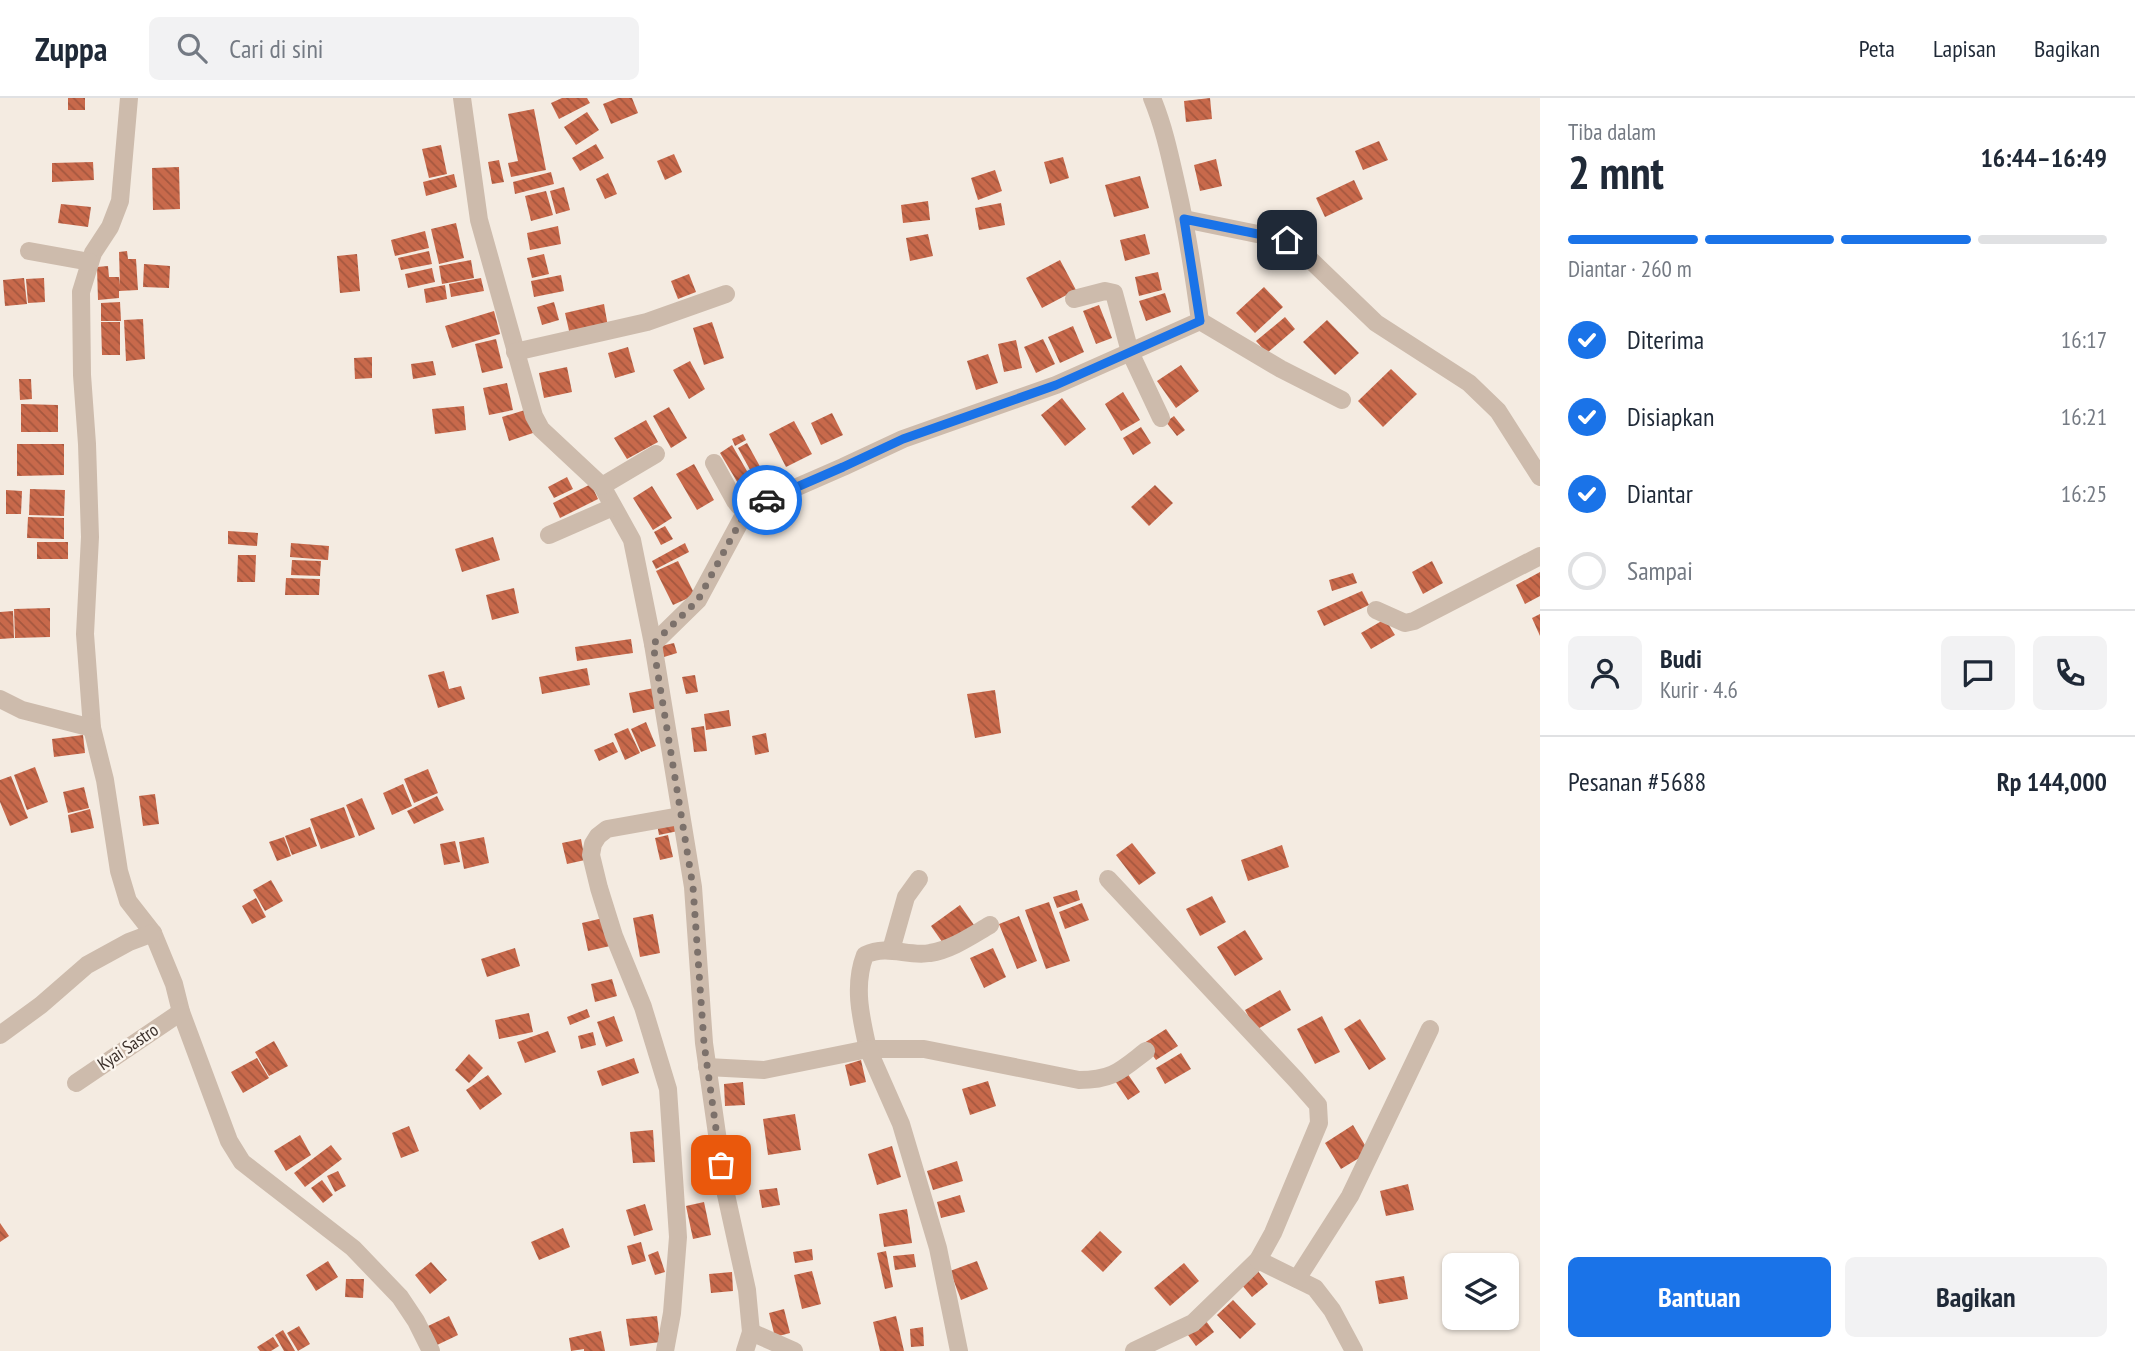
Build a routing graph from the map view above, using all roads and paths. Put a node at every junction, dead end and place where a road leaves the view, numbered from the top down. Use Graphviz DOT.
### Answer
graph roads {
  1 [pos="129,98"];
  2 [pos="462,98"];
  3 [pos="1152,98"];
  4 [pos="1184,219"];
  5 [pos="29,251"];
  6 [pos="90,262"];
  7 [pos="726,294"];
  8 [pos="1074,299"];
  9 [pos="1200,321"];
  10 [pos="515,352"];
  11 [pos="1130,352"];
  12 [pos="1342,400"];
  13 [pos="1161,418"];
  14 [pos="656,454"];
  15 [pos="714,463"];
  16 [pos="1540,477"];
  17 [pos="602,486"];
  18 [pos="613,507"];
  19 [pos="747,509"];
  20 [pos="549,535"];
  21 [pos="1540,556"];
  22 [pos="1376,610"];
  23 [pos="653,644"];
  24 [pos="0,699"];
  25 [pos="92,727"];
  26 [pos="680,816"];
  27 [pos="919,879"];
  28 [pos="1108,879"];
  29 [pos="990,925"];
  30 [pos="153,933"];
  31 [pos="891,950"];
  32 [pos="181,1012"];
  33 [pos="1430,1029"];
  34 [pos="0,1035"];
  35 [pos="869,1049"];
  36 [pos="1146,1051"];
  37 [pos="707,1067"];
  38 [pos="76,1083"];
  39 [pos="1258,1260"];
  40 [pos="1297,1279"];
  41 [pos="751,1332"];
  42 [pos="431,1351"];
  43 [pos="665,1351"];
  44 [pos="745,1351"];
  45 [pos="794,1351"];
  46 [pos="959,1351"];
  47 [pos="1135,1351"];
  48 [pos="1354,1351"];
  1 -- 6 [label="street"];
  2 -- 10 [label="street"];
  3 -- 4 [label="street"];
  4 -- 9 [label="street"];
  4 -- 16 [label="street"];
  5 -- 6 [label="street"];
  6 -- 25 [label="street"];
  7 -- 10 [label="street"];
  8 -- 11 [label="street"];
  9 -- 11 [label="street"];
  9 -- 12 [label="street"];
  10 -- 17 [label="street"];
  11 -- 13 [label="street"];
  11 -- 19 [label="street"];
  14 -- 17 [label="street"];
  15 -- 19 [label="street"];
  17 -- 18 [label="street"];
  18 -- 20 [label="street"];
  18 -- 23 [label="street"];
  19 -- 23 [label="street"];
  21 -- 22 [label="street"];
  23 -- 26 [label="street"];
  24 -- 25 [label="street"];
  25 -- 30 [label="street"];
  26 -- 37 [label="street"];
  26 -- 43 [label="street"];
  27 -- 31 [label="street"];
  28 -- 39 [label="street"];
  29 -- 31 [label="street"];
  30 -- 32 [label="street"];
  30 -- 34 [label="street"];
  31 -- 35 [label="street"];
  32 -- 38 [label="street, Kyai Sastro"];
  32 -- 42 [label="street"];
  33 -- 40 [label="street"];
  35 -- 36 [label="street"];
  35 -- 37 [label="street"];
  35 -- 46 [label="street"];
  37 -- 41 [label="street"];
  39 -- 40 [label="street"];
  39 -- 47 [label="street"];
  40 -- 48 [label="street"];
  41 -- 44 [label="street"];
  41 -- 45 [label="street"];
}
